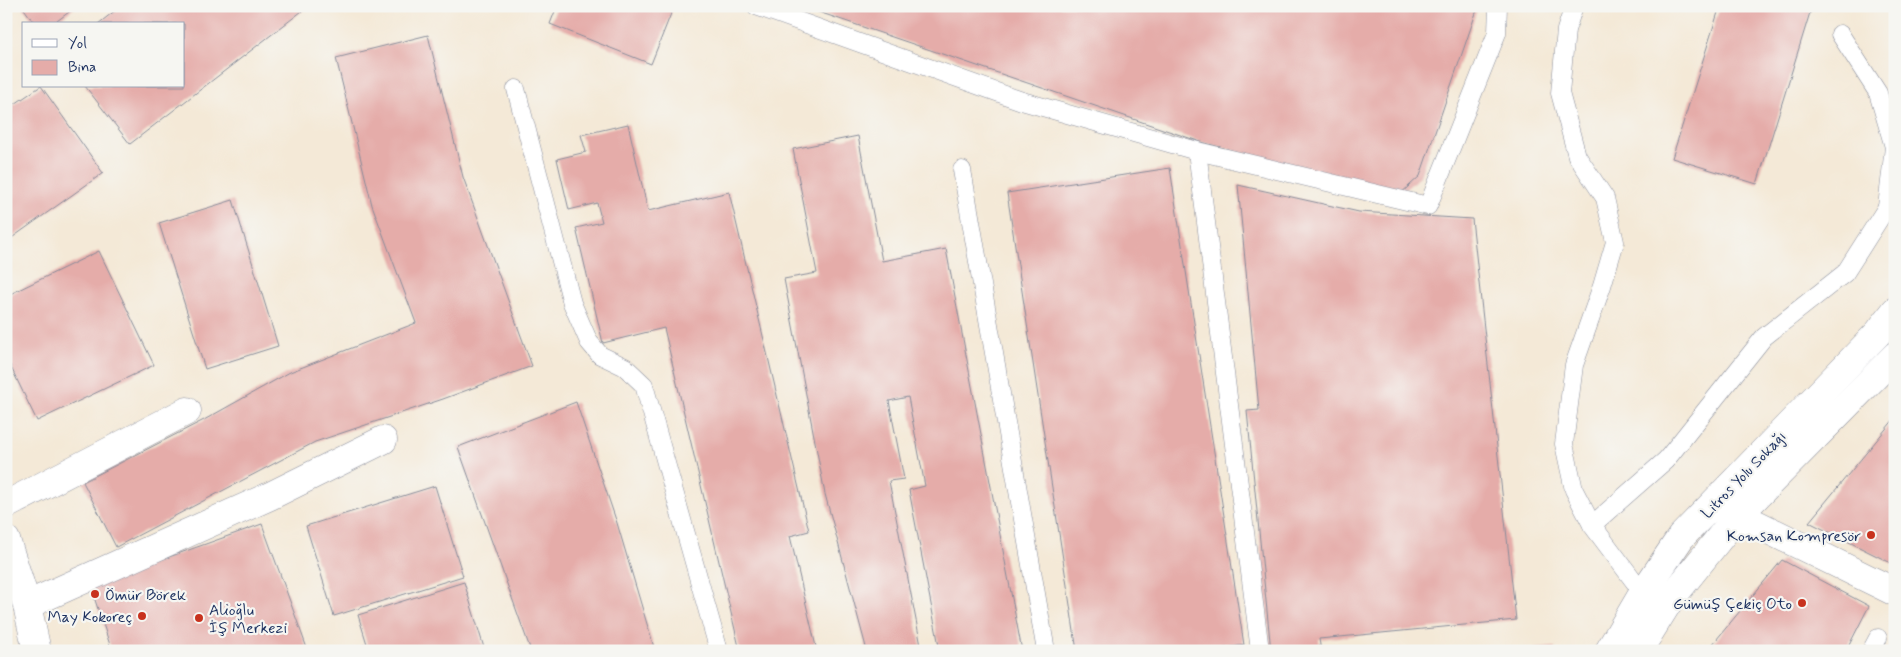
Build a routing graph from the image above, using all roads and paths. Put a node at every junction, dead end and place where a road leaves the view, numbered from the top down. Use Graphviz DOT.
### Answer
graph roads {
  1 [pos="756,6"];
  2 [pos="1498,6"];
  3 [pos="1574,6"];
  4 [pos="1840,34"];
  5 [pos="516,89"];
  6 [pos="1197,151"];
  7 [pos="962,170"];
  8 [pos="1895,311"];
  9 [pos="1894,359"];
  10 [pos="187,411"];
  11 [pos="383,440"];
  12 [pos="6,505"];
  13 [pos="1738,515"];
  14 [pos="1592,525"];
  15 [pos="6,540"];
  16 [pos="1895,592"];
  17 [pos="1643,593"];
  18 [pos="27,605"];
  19 [pos="37,651"];
  20 [pos="719,651"];
  21 [pos="1046,651"];
  22 [pos="1260,651"];
  23 [pos="1609,651"];
  24 [pos="1638,651"];
  1 -- 6 [label="lane"];
  2 -- 6 [label="lane"];
  3 -- 14 [label="lane"];
  4 -- 14 [label="lane"];
  5 -- 20 [label="lane"];
  6 -- 22 [label="lane"];
  7 -- 21 [label="lane"];
  8 -- 17 [label="main road, Litros Yolu Sokağı"];
  9 -- 13 [label="main road, Litros Yolu Sokağı"];
  10 -- 12 [label="main road"];
  11 -- 18 [label="main road"];
  13 -- 16 [label="main road"];
  13 -- 24 [label="main road, Litros Yolu Sokağı"];
  14 -- 17 [label="lane"];
  15 -- 18 [label="main road"];
  17 -- 23 [label="main road, Litros Yolu Sokağı"];
  18 -- 19 [label="main road"];
}
